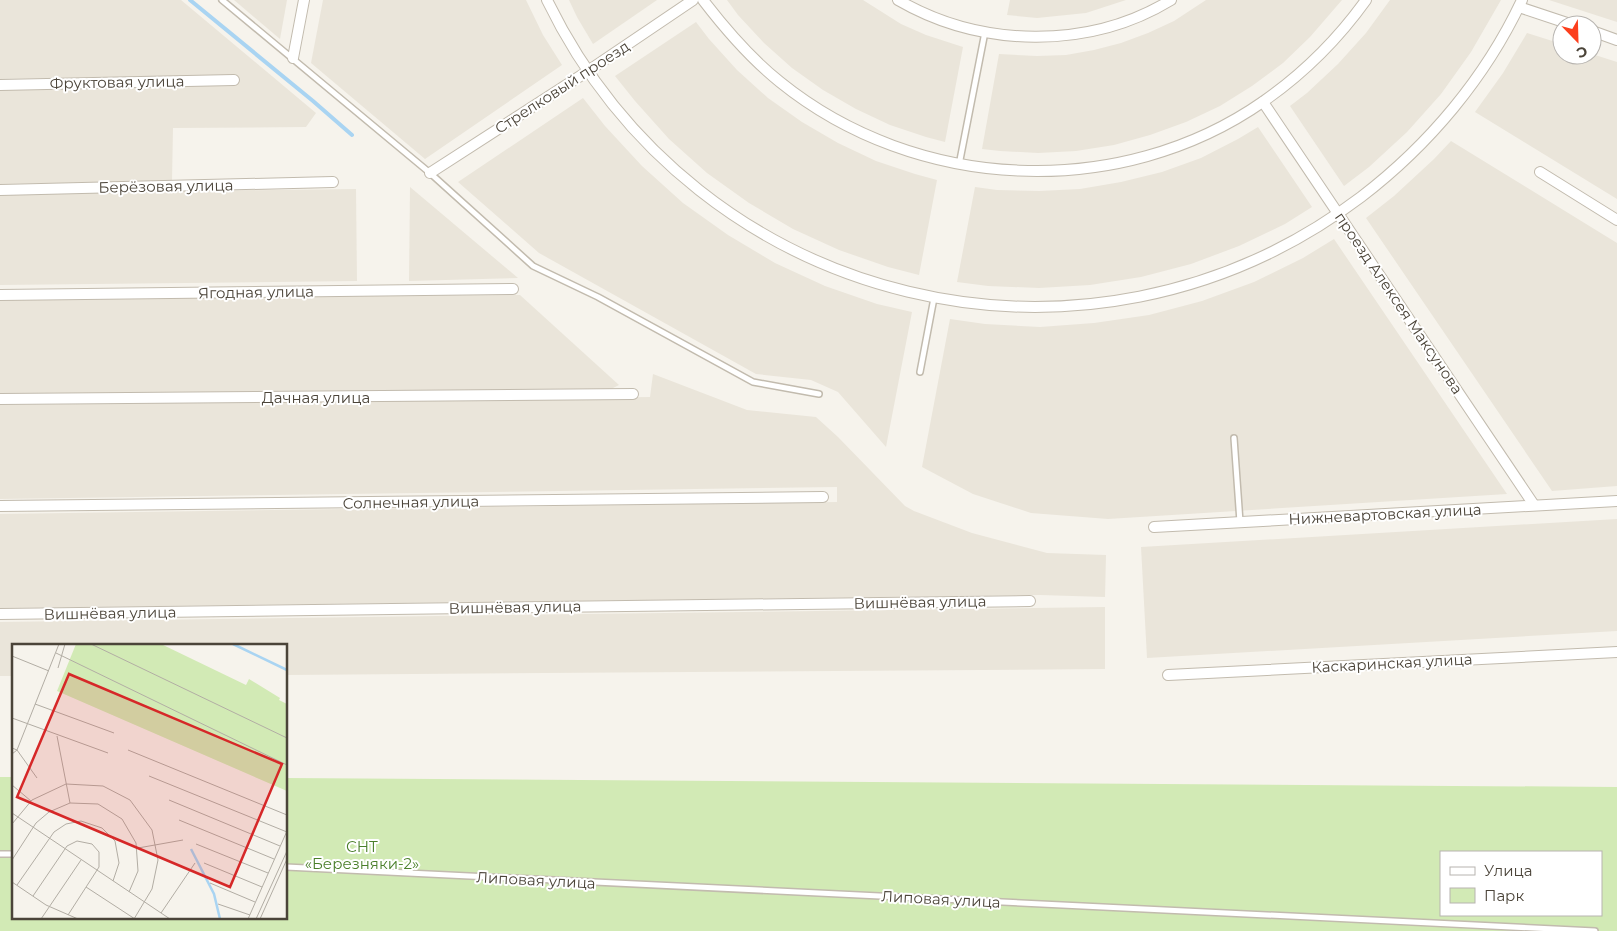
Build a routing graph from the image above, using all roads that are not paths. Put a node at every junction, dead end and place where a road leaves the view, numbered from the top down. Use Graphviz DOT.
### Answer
graph roads {
  1 [pos="222,0"];
  2 [pos="304,0"];
  3 [pos="547,0"];
  4 [pos="692,0"];
  5 [pos="703,0"];
  6 [pos="898,0"];
  7 [pos="1171,0"];
  8 [pos="1366,0"];
  9 [pos="1520,4"];
  10 [pos="1552,17"];
  11 [pos="984,32"];
  12 [pos="1602,35"];
  13 [pos="1617,40"];
  14 [pos="293,58"];
  15 [pos="588,71"];
  16 [pos="234,80"];
  17 [pos="0,85"];
  18 [pos="1263,102"];
  19 [pos="959,165"];
  20 [pos="1540,172"];
  21 [pos="430,173"];
  22 [pos="333,182"];
  23 [pos="0,190"];
  24 [pos="1339,213"];
  25 [pos="1617,220"];
  26 [pos="513,289"];
  27 [pos="0,295"];
  28 [pos="934,298"];
  29 [pos="920,372"];
  30 [pos="633,394"];
  31 [pos="819,394"];
  32 [pos="0,399"];
  33 [pos="1234,438"];
  34 [pos="822,497"];
  35 [pos="1617,500"];
  36 [pos="1534,505"];
  37 [pos="0,506"];
  38 [pos="1240,522"];
  39 [pos="1154,527"];
  40 [pos="1030,601"];
  41 [pos="0,614"];
  42 [pos="1617,652"];
  43 [pos="1168,675"];
  44 [pos="288,868"];
  45 [pos="1595,931"];
  1 -- 14 [label="lane"];
  2 -- 14 [label="street"];
  3 -- 15 [label="street"];
  4 -- 15 [label="street, Стрелковый проезд"];
  5 -- 19 [label="street"];
  6 -- 11 [label="street"];
  7 -- 11 [label="street"];
  8 -- 18 [label="street"];
  9 -- 10 [label="street"];
  9 -- 24 [label="street"];
  11 -- 19 [label="lane"];
  12 -- 13 [label="street"];
  14 -- 21 [label="lane"];
  15 -- 21 [label="street, Стрелковый проезд"];
  15 -- 28 [label="street"];
  16 -- 17 [label="street, Фруктовая улица"];
  18 -- 19 [label="street"];
  18 -- 24 [label="street, проезд Алексея Максунова"];
  20 -- 25 [label="street"];
  21 -- 31 [label="lane"];
  22 -- 23 [label="street, Берёзовая улица"];
  24 -- 28 [label="street"];
  24 -- 36 [label="street, проезд Алексея Максунова"];
  26 -- 27 [label="street, Ягодная улица"];
  28 -- 29 [label="lane"];
  30 -- 32 [label="street, Дачная улица"];
  33 -- 38 [label="lane"];
  34 -- 37 [label="street, Солнечная улица"];
  35 -- 36 [label="street, Нижневартовская улица"];
  36 -- 38 [label="street, Нижневартовская улица"];
  38 -- 39 [label="street, Нижневартовская улица"];
  40 -- 41 [label="street, Вишнёвая улица"];
  42 -- 43 [label="street, Каскаринская улица"];
  44 -- 45 [label="lane, Липовая улица"];
}
